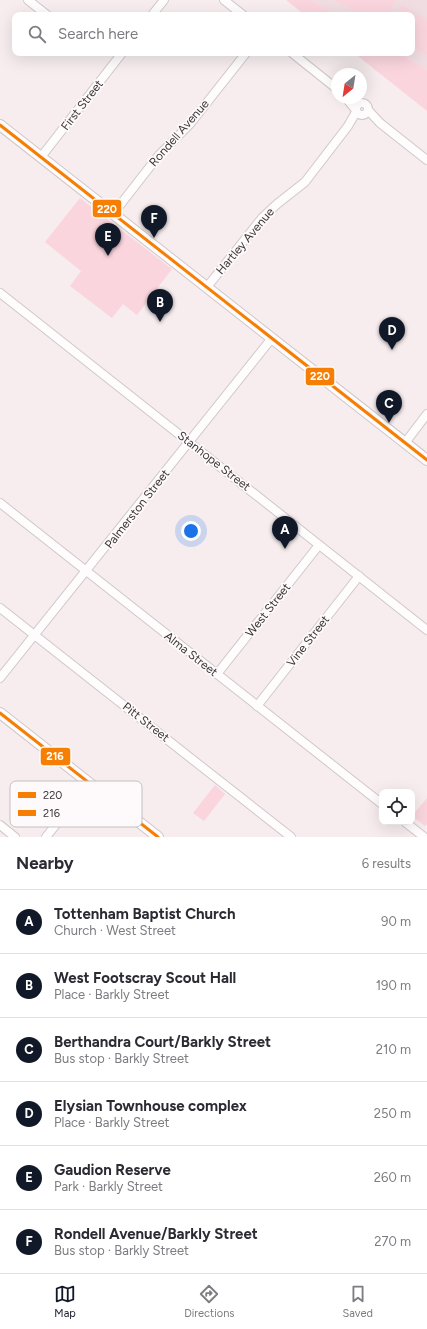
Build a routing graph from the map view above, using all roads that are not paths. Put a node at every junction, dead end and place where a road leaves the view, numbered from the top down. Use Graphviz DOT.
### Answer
graph roads {
  1 [pos="28,0"];
  2 [pos="164,0"];
  3 [pos="224,0"];
  4 [pos="43,12"];
  5 [pos="154,12"];
  6 [pos="239,12"];
  7 [pos="120,56"];
  8 [pos="244,56"];
  9 [pos="296,56"];
  10 [pos="331,84"];
  11 [pos="353,104"];
  12 [pos="356,104"];
  13 [pos="361,111"];
  14 [pos="0,125"];
  15 [pos="41,157"];
  16 [pos="427,160"];
  17 [pos="113,214"];
  18 [pos="208,287"];
  19 [pos="0,293"];
  20 [pos="272,338"];
  21 [pos="427,414"];
  22 [pos="190,442"];
  23 [pos="405,443"];
  24 [pos="427,460"];
  25 [pos="0,503"];
  26 [pos="319,545"];
  27 [pos="87,571"];
  28 [pos="359,576"];
  29 [pos="0,608"];
  30 [pos="427,630"];
  31 [pos="34,635"];
  32 [pos="217,674"];
  33 [pos="0,678"];
  34 [pos="257,706"];
  35 [pos="0,713"];
  36 [pos="88,781"];
  37 [pos="379,802"];
  38 [pos="142,824"];
  39 [pos="0,825"];
  40 [pos="409,825"];
  41 [pos="54,827"];
  42 [pos="15,837"];
  43 [pos="46,837"];
  44 [pos="158,837"];
  45 [pos="291,837"];
  46 [pos="424,837"];
  1 -- 4 [label="street"];
  2 -- 5 [label="street"];
  3 -- 6 [label="street"];
  7 -- 15 [label="street, First Street"];
  8 -- 17 [label="street, Rondell Avenue"];
  9 -- 10 [label="street"];
  11 -- 13 [label="street"];
  12 -- 13 [label="street"];
  13 -- 16 [label="street"];
  13 -- 18 [label="street, Hartley Avenue"];
  14 -- 15 [label="street"];
  15 -- 17 [label="street"];
  17 -- 18 [label="street"];
  18 -- 20 [label="street"];
  19 -- 22 [label="street, Stanhope Street"];
  20 -- 22 [label="street, Palmerston Street"];
  20 -- 23 [label="street"];
  21 -- 23 [label="street"];
  22 -- 26 [label="street, Stanhope Street"];
  22 -- 27 [label="street, Palmerston Street"];
  23 -- 24 [label="street"];
  25 -- 27 [label="street, Alma Street"];
  26 -- 28 [label="street, Stanhope Street"];
  26 -- 32 [label="street, West Street"];
  27 -- 31 [label="street, Palmerston Street"];
  27 -- 32 [label="street, Alma Street"];
  28 -- 30 [label="street, Stanhope Street"];
  28 -- 34 [label="street, Vine Street"];
  29 -- 31 [label="street, Pitt Street"];
  31 -- 33 [label="street, Palmerston Street"];
  31 -- 45 [label="street, Pitt Street"];
  32 -- 34 [label="street, Alma Street"];
  34 -- 37 [label="street, Alma Street"];
  35 -- 36 [label="street"];
  38 -- 44 [label="street"];
  39 -- 42 [label="street"];
  40 -- 46 [label="street"];
  41 -- 43 [label="street"];
}
